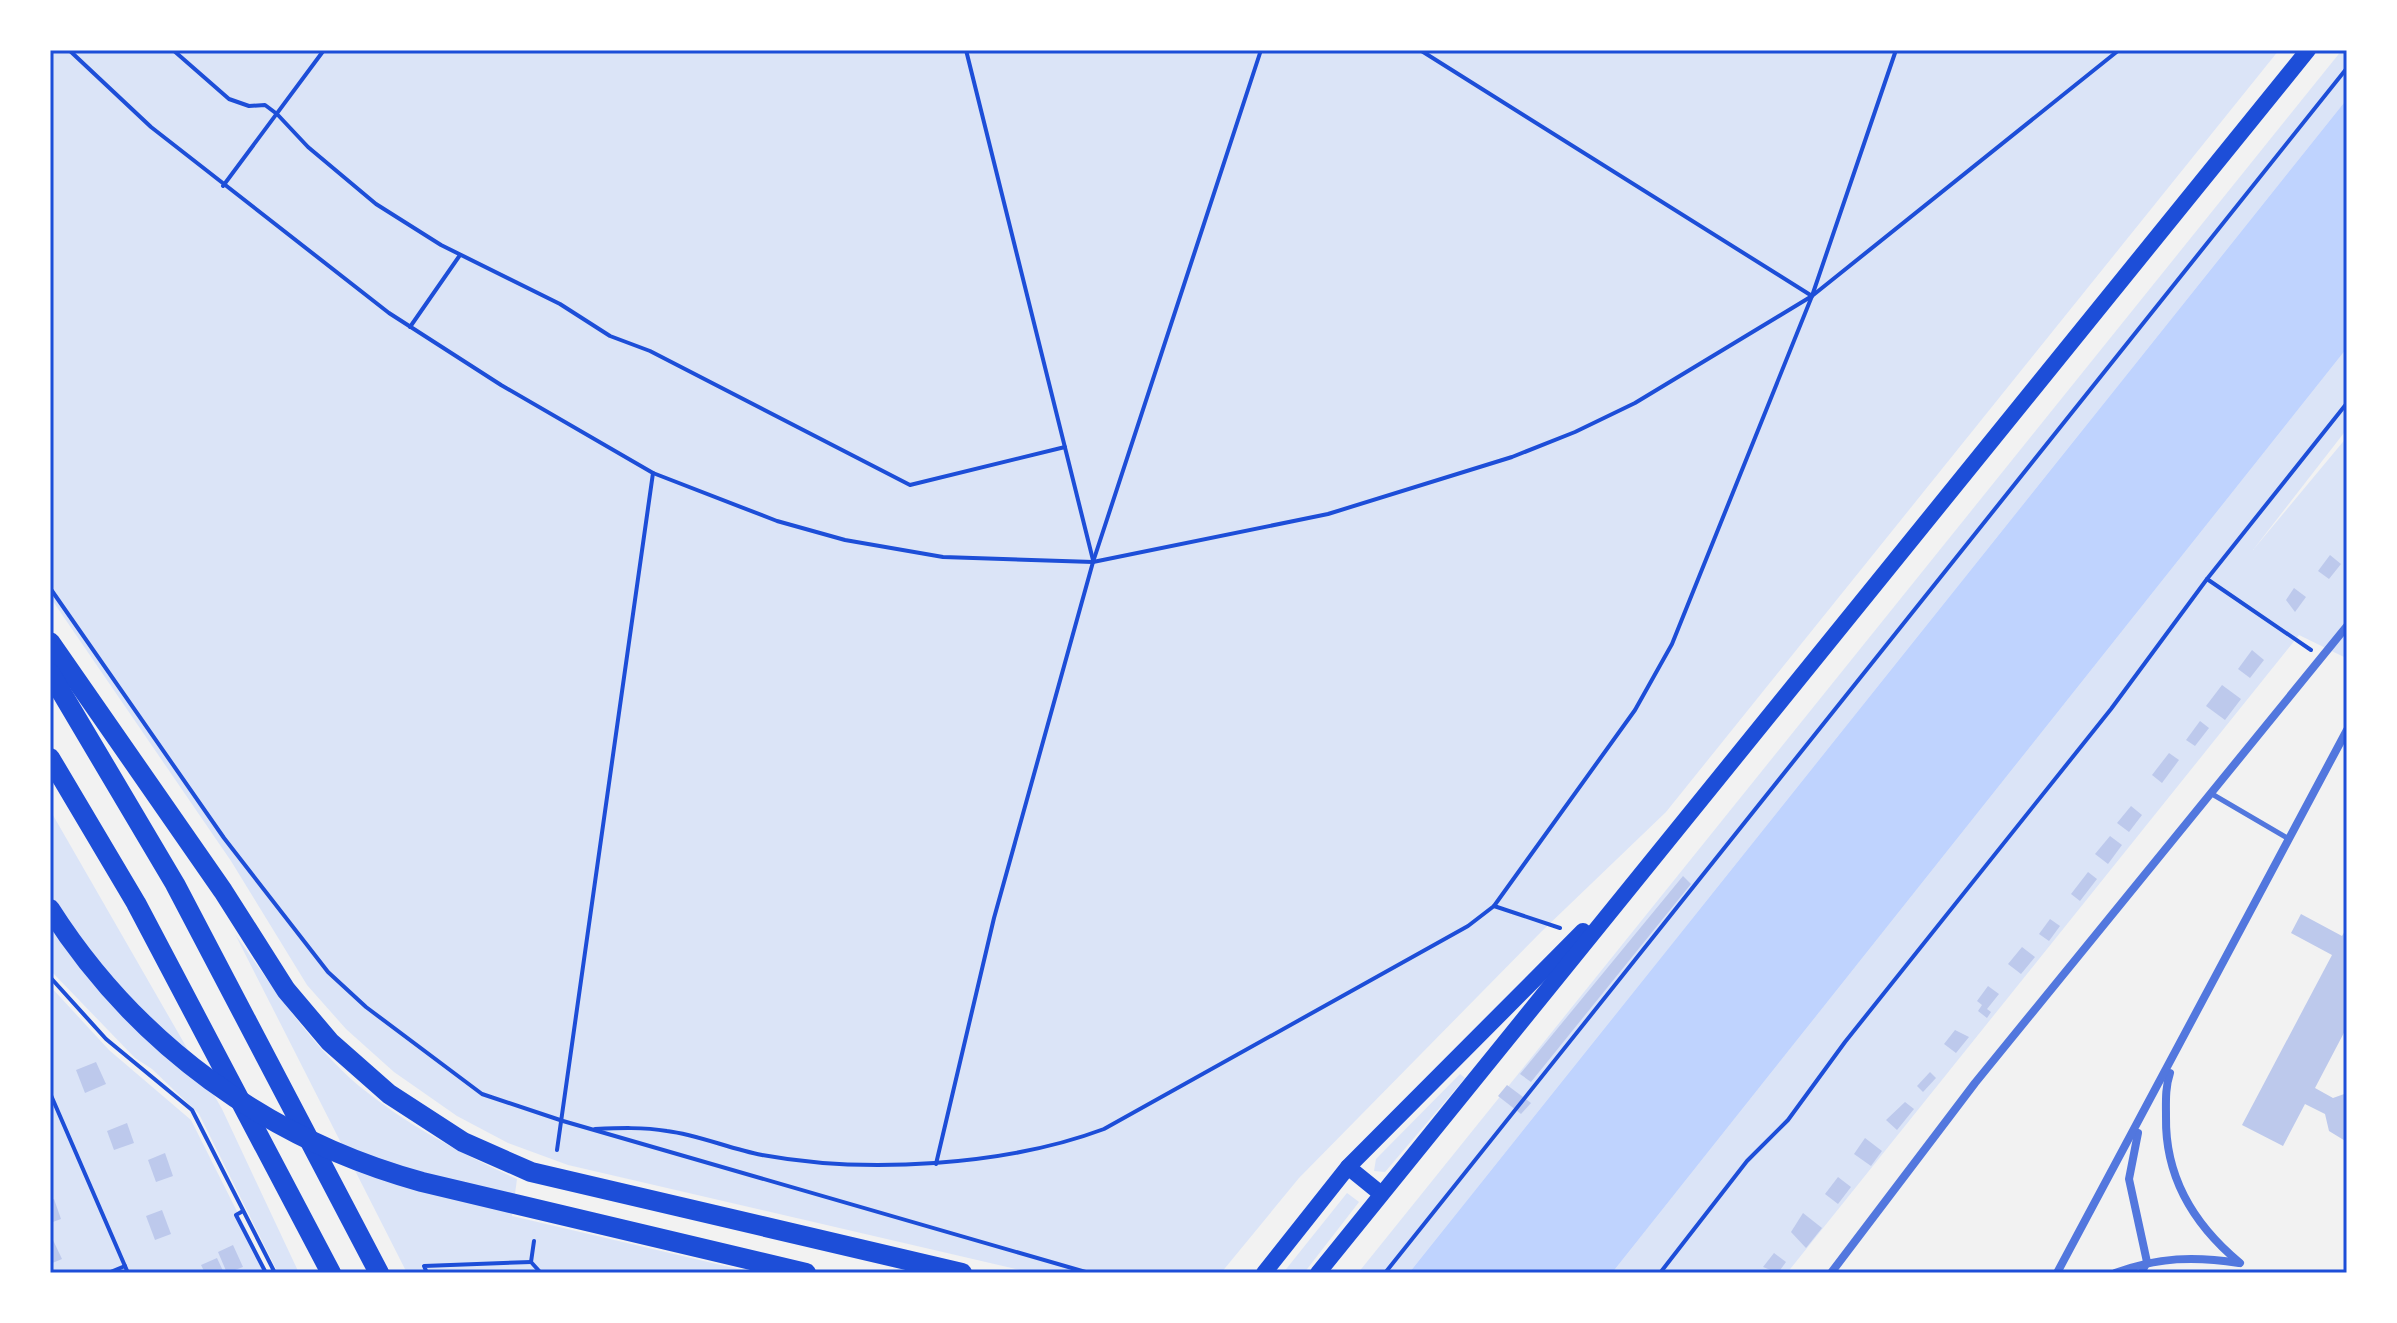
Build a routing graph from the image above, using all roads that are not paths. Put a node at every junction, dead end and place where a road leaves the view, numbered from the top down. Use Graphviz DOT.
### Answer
graph roads {
  1 [pos="2308,50"];
  2 [pos="2347,626"];
  3 [pos="50,642"];
  4 [pos="50,673"];
  5 [pos="2347,730"];
  6 [pos="50,758"];
  7 [pos="2212,794"];
  8 [pos="2289,839"];
  9 [pos="1663,850"];
  10 [pos="50,909"];
  11 [pos="2181,1041"];
  12 [pos="2144,1113"];
  13 [pos="1348,1167"];
  14 [pos="1380,1193"];
  15 [pos="2147,1262"];
  16 [pos="331,1273"];
  17 [pos="379,1273"];
  18 [pos="806,1273"];
  19 [pos="962,1273"];
  20 [pos="1264,1273"];
  21 [pos="1318,1273"];
  22 [pos="1831,1273"];
  23 [pos="2057,1273"];
  24 [pos="2115,1273"];
  25 [pos="2141,1273"];
  1 -- 9 [label="main road"];
  2 -- 7 [label="street"];
  3 -- 19 [label="highway"];
  4 -- 17 [label="highway"];
  5 -- 8 [label="street"];
  6 -- 16 [label="highway"];
  7 -- 8 [label="lane"];
  7 -- 22 [label="street"];
  8 -- 11 [label="street"];
  9 -- 13 [label="main road"];
  9 -- 14 [label="main road"];
  10 -- 18 [label="highway"];
  11 -- 12 [label="street"];
  11 -- 15 [label="street"];
  12 -- 15 [label="street"];
  12 -- 23 [label="street"];
  13 -- 14 [label="main road"];
  13 -- 20 [label="main road"];
  14 -- 21 [label="main road"];
  15 -- 24 [label="street"];
  15 -- 25 [label="street"];
}
